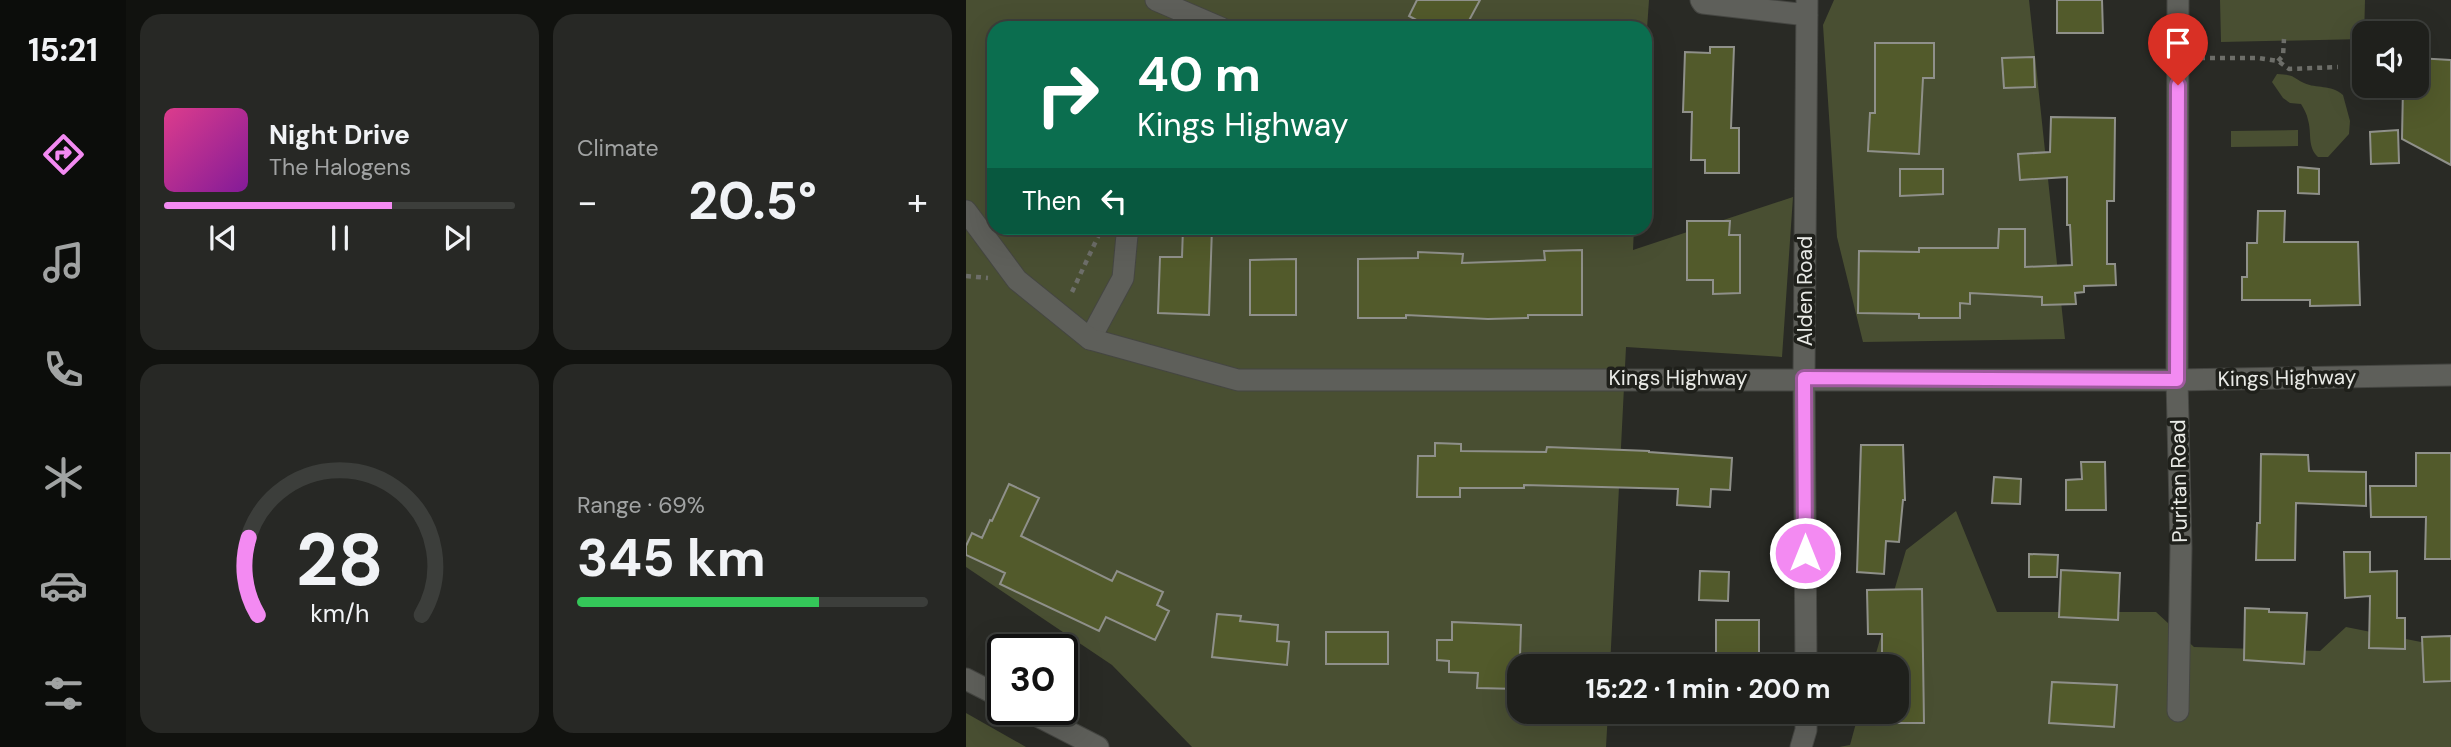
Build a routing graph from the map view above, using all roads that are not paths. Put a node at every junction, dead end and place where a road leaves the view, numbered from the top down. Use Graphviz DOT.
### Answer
graph roads {
  1 [pos="1156,0"];
  2 [pos="1701,0"];
  3 [pos="2178,0"];
  4 [pos="1807,7"];
  5 [pos="1205,21"];
  6 [pos="966,211"];
  7 [pos="1127,235"];
  8 [pos="1090,339"];
  9 [pos="2451,375"];
  10 [pos="1804,378"];
  11 [pos="2177,380"];
  12 [pos="1806,654"];
  13 [pos="966,679"];
  14 [pos="987,690"];
  15 [pos="2178,711"];
  16 [pos="1806,724"];
  17 [pos="1055,725"];
  18 [pos="1098,747"];
  19 [pos="1801,747"];
  1 -- 5 [label="street"];
  2 -- 4 [label="street"];
  3 -- 11 [label="street, Puritan Road"];
  4 -- 10 [label="street, Alden Road"];
  6 -- 8 [label="street, Kings Highway"];
  7 -- 8 [label="street"];
  8 -- 10 [label="street, Kings Highway"];
  9 -- 11 [label="street, Kings Highway"];
  10 -- 11 [label="street, Kings Highway"];
  10 -- 12 [label="street, Alden Road"];
  11 -- 15 [label="street, Puritan Road"];
  13 -- 14 [label="street"];
  16 -- 19 [label="street"];
  17 -- 18 [label="street"];
}
